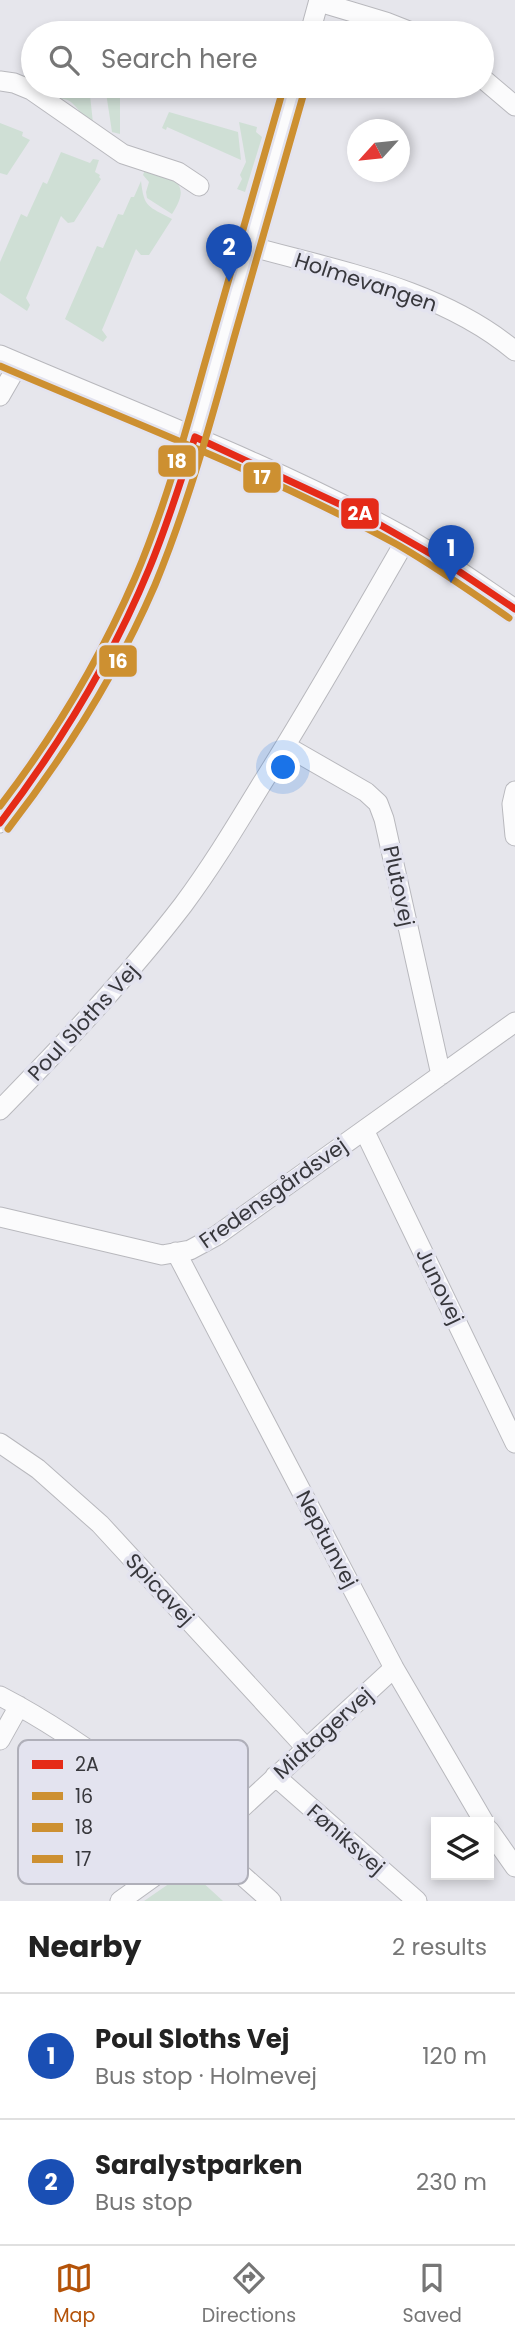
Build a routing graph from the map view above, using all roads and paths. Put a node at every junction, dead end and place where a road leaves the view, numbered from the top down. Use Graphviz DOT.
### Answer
graph roads {
  1 [pos="319,1"];
  2 [pos="313,21"];
  3 [pos="381,21"];
  4 [pos="0,82"];
  5 [pos="21,86"];
  6 [pos="494,88"];
  7 [pos="43,98"];
  8 [pos="292,98"];
  9 [pos="515,106"];
  10 [pos="199,186"];
  11 [pos="249,246"];
  12 [pos="515,351"];
  13 [pos="0,355"];
  14 [pos="19,363"];
  15 [pos="0,396"];
  16 [pos="195,437"];
  17 [pos="407,538"];
  18 [pos="515,609"];
  19 [pos="286,746"];
  20 [pos="515,792"];
  21 [pos="0,823"];
  22 [pos="515,836"];
  23 [pos="515,1022"];
  24 [pos="441,1075"];
  25 [pos="0,1110"];
  26 [pos="364,1130"];
  27 [pos="0,1217"];
  28 [pos="176,1252"];
  29 [pos="0,1443"];
  30 [pos="515,1443"];
  31 [pos="394,1668"];
  32 [pos="0,1696"];
  33 [pos="19,1706"];
  34 [pos="0,1740"];
  35 [pos="75,1740"];
  36 [pos="307,1749"];
  37 [pos="275,1776"];
  38 [pos="248,1802"];
  39 [pos="481,1817"];
  40 [pos="494,1837"];
  41 [pos="515,1867"];
  42 [pos="248,1880"];
  43 [pos="144,1884"];
  44 [pos="120,1901"];
  45 [pos="271,1901"];
  46 [pos="417,1901"];
  1 -- 2 [label="street"];
  1 -- 3 [label="street"];
  4 -- 5 [label="street"];
  6 -- 9 [label="street"];
  7 -- 10 [label="street"];
  8 -- 11 [label="street"];
  11 -- 12 [label="street, Holmevangen"];
  11 -- 16 [label="street"];
  13 -- 14 [label="street"];
  14 -- 15 [label="street"];
  14 -- 16 [label="street"];
  16 -- 17 [label="street"];
  16 -- 21 [label="street"];
  17 -- 18 [label="street"];
  17 -- 19 [label="street, Poul Sloths Vej"];
  19 -- 24 [label="street, Plutovej"];
  19 -- 25 [label="street, Poul Sloths Vej"];
  20 -- 22 [label="street"];
  23 -- 24 [label="street, Fredensgårdsvej"];
  24 -- 26 [label="street, Fredensgårdsvej"];
  26 -- 28 [label="street, Fredensgårdsvej"];
  26 -- 30 [label="street, Junovej"];
  27 -- 28 [label="street, Fredensgårdsvej"];
  28 -- 31 [label="street, Neptunvej"];
  29 -- 36 [label="street, Spicavej"];
  31 -- 36 [label="street, Midtagervej"];
  31 -- 39 [label="street, Neptunvej"];
  32 -- 33 [label="street"];
  33 -- 34 [label="street"];
  33 -- 35 [label="street"];
  36 -- 37 [label="street, Midtagervej"];
  37 -- 38 [label="street, Midtagervej"];
  37 -- 46 [label="street, Føniksvej"];
  40 -- 41 [label="street"];
  42 -- 45 [label="street"];
  43 -- 44 [label="street, Midtagervej"];
}
